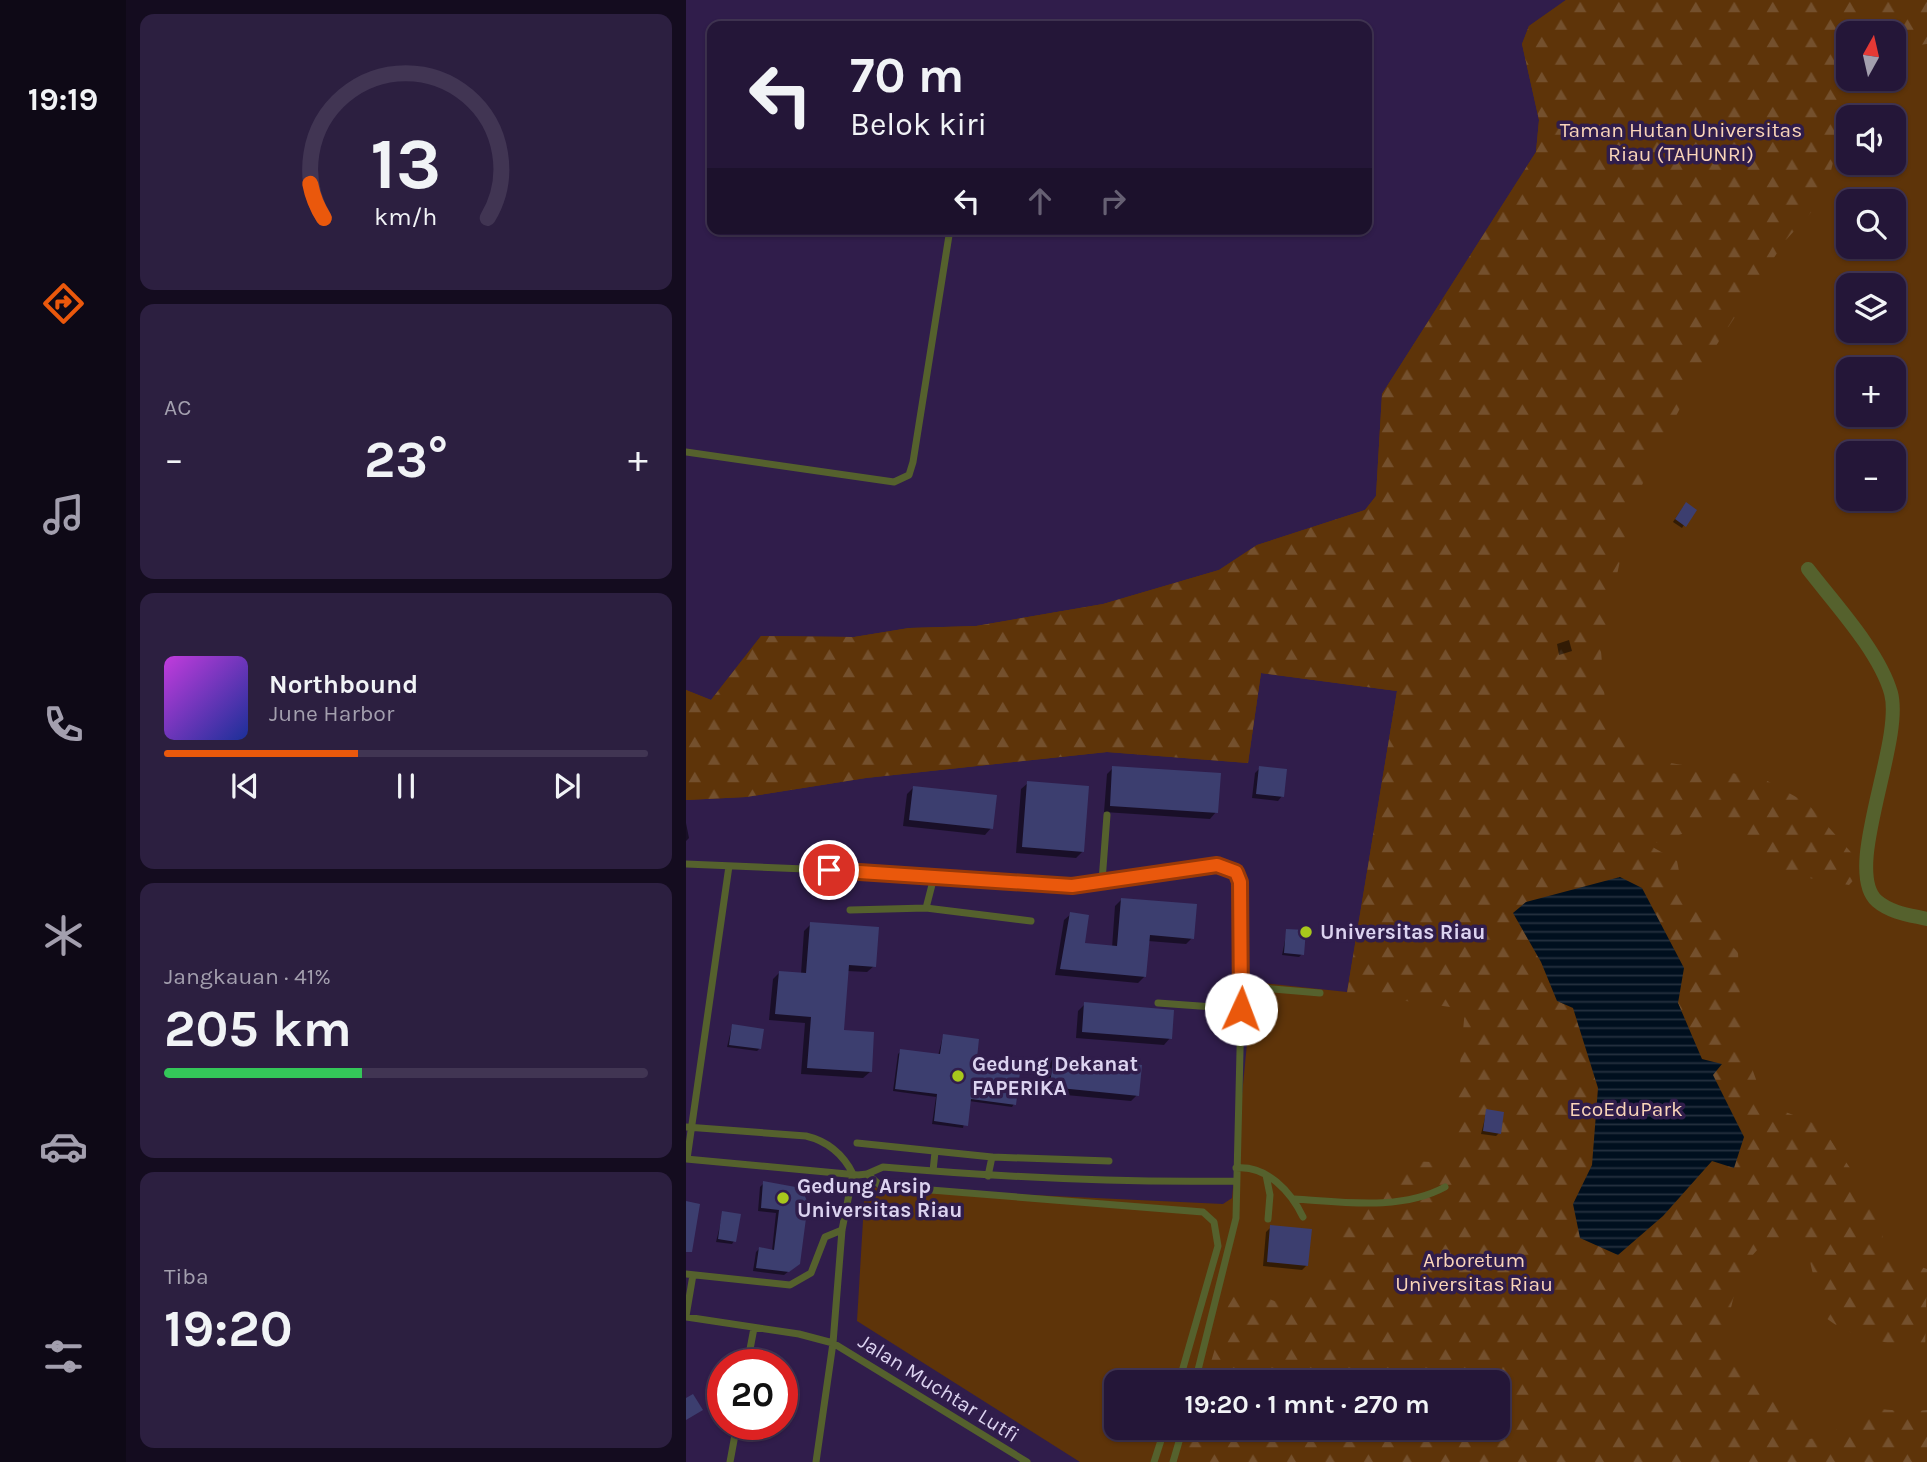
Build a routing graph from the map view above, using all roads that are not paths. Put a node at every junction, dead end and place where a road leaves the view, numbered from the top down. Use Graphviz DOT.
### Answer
graph roads {
  1 [pos="949,235"];
  2 [pos="686,452"];
  3 [pos="1808,569"];
  4 [pos="1107,815"];
  5 [pos="686,864"];
  6 [pos="729,866"];
  7 [pos="934,877"];
  8 [pos="1102,881"];
  9 [pos="926,908"];
  10 [pos="850,910"];
  11 [pos="1927,919"];
  12 [pos="1031,921"];
  13 [pos="1242,989"];
  14 [pos="1320,993"];
  15 [pos="1158,1003"];
  16 [pos="1241,1009"];
  17 [pos="689,1127"];
  18 [pos="857,1143"];
  19 [pos="934,1152"];
  20 [pos="992,1157"];
  21 [pos="687,1159"];
  22 [pos="1109,1161"];
  23 [pos="1236,1168"];
  24 [pos="933,1171"];
  25 [pos="852,1174"];
  26 [pos="867,1174"];
  27 [pos="1266,1175"];
  28 [pos="988,1176"];
  29 [pos="1235,1181"];
  30 [pos="1445,1187"];
  31 [pos="1294,1199"];
  32 [pos="1303,1217"];
  33 [pos="1268,1219"];
  34 [pos="842,1230"];
  35 [pos="689,1275"];
  36 [pos="686,1316"];
  37 [pos="754,1328"];
  38 [pos="833,1343"];
  39 [pos="750,1349"];
  40 [pos="1183,1370"];
  41 [pos="1198,1370"];
  42 [pos="734,1440"];
  43 [pos="1161,1440"];
  44 [pos="1179,1440"];
  45 [pos="1022,1461"];
  46 [pos="730,1462"];
  47 [pos="816,1462"];
  48 [pos="1154,1462"];
  49 [pos="1173,1462"];
  1 -- 2 [label="lane"];
  3 -- 11 [label="street"];
  4 -- 8 [label="lane"];
  5 -- 6 [label="lane"];
  6 -- 7 [label="lane"];
  6 -- 17 [label="lane"];
  7 -- 8 [label="lane"];
  7 -- 9 [label="lane"];
  8 -- 13 [label="lane"];
  9 -- 10 [label="lane"];
  9 -- 12 [label="lane"];
  13 -- 14 [label="lane"];
  13 -- 16 [label="lane"];
  15 -- 16 [label="lane"];
  16 -- 23 [label="lane"];
  17 -- 21 [label="lane"];
  17 -- 25 [label="lane"];
  18 -- 19 [label="lane"];
  19 -- 20 [label="lane"];
  19 -- 24 [label="lane"];
  20 -- 22 [label="lane"];
  20 -- 28 [label="lane"];
  21 -- 25 [label="lane"];
  23 -- 27 [label="lane"];
  23 -- 29 [label="lane"];
  24 -- 26 [label="lane"];
  24 -- 28 [label="lane"];
  25 -- 26 [label="lane"];
  25 -- 34 [label="lane"];
  26 -- 40 [label="lane"];
  27 -- 31 [label="lane"];
  27 -- 33 [label="lane"];
  28 -- 29 [label="lane"];
  29 -- 41 [label="lane"];
  30 -- 31 [label="lane"];
  31 -- 32 [label="lane"];
  34 -- 35 [label="lane"];
  34 -- 38 [label="lane"];
  35 -- 36 [label="lane"];
  36 -- 37 [label="lane"];
  37 -- 38 [label="lane"];
  37 -- 39 [label="lane"];
  38 -- 45 [label="lane, Jalan Muchtar Lutfi"];
  38 -- 47 [label="lane"];
  42 -- 46 [label="lane"];
  43 -- 48 [label="lane"];
  44 -- 49 [label="lane"];
}
